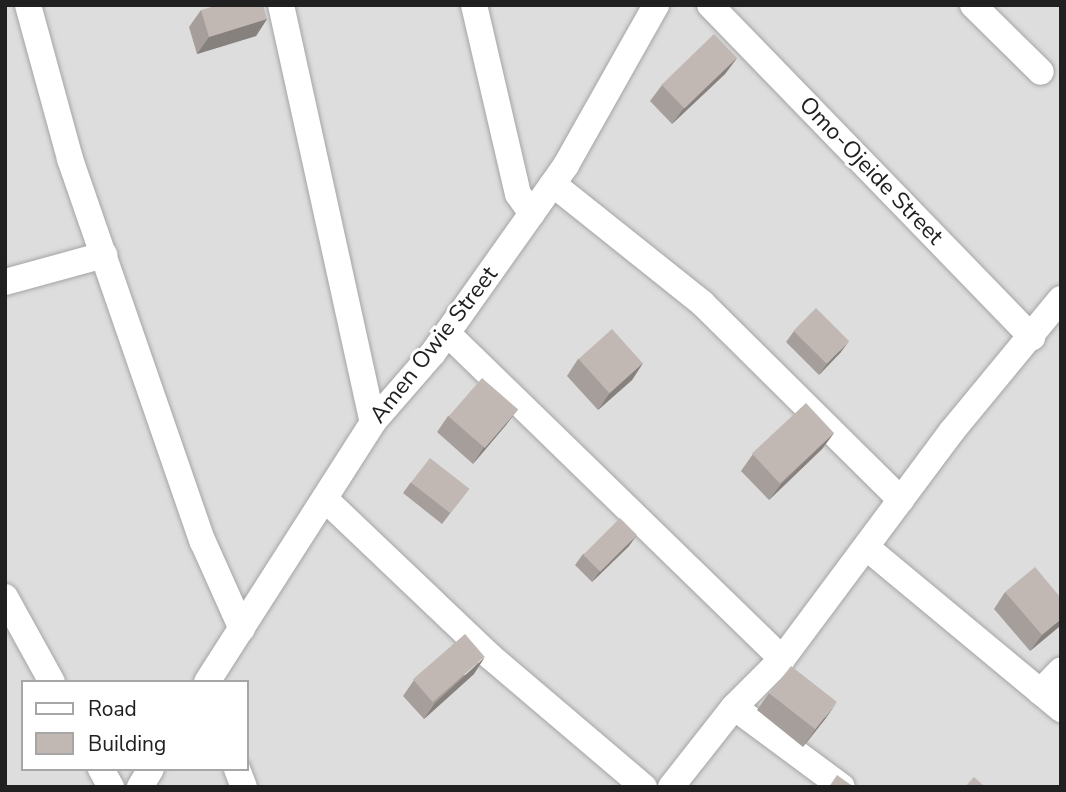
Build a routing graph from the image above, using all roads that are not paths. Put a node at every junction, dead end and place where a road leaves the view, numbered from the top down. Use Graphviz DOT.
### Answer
graph roads {
  1 [pos="28,5"];
  2 [pos="281,5"];
  3 [pos="474,5"];
  4 [pos="656,5"];
  5 [pos="710,5"];
  6 [pos="973,5"];
  7 [pos="1041,72"];
  8 [pos="553,184"];
  9 [pos="532,214"];
  10 [pos="104,255"];
  11 [pos="5,282"];
  12 [pos="1061,299"];
  13 [pos="447,333"];
  14 [pos="1032,337"];
  15 [pos="373,422"];
  16 [pos="326,500"];
  17 [pos="901,500"];
  18 [pos="866,547"];
  19 [pos="5,597"];
  20 [pos="242,629"];
  21 [pos="782,659"];
  22 [pos="1061,670"];
  23 [pos="51,680"];
  24 [pos="208,680"];
  25 [pos="1040,692"];
  26 [pos="734,707"];
  27 [pos="1061,709"];
  28 [pos="102,771"];
  29 [pos="150,771"];
  30 [pos="111,787"];
  31 [pos="140,787"];
  32 [pos="644,787"];
  33 [pos="671,787"];
  34 [pos="842,787"];
  1 -- 10 [label="street"];
  2 -- 15 [label="street"];
  3 -- 9 [label="street"];
  4 -- 8 [label="street, Amen Owie Street"];
  5 -- 14 [label="street, Omo-Ojeide Street"];
  6 -- 7 [label="street"];
  8 -- 9 [label="street, Amen Owie Street"];
  8 -- 17 [label="street"];
  9 -- 13 [label="street, Amen Owie Street"];
  10 -- 11 [label="street"];
  10 -- 20 [label="street"];
  12 -- 14 [label="street"];
  13 -- 15 [label="street, Amen Owie Street"];
  13 -- 21 [label="street"];
  14 -- 17 [label="street"];
  15 -- 16 [label="street, Amen Owie Street"];
  16 -- 20 [label="street, Amen Owie Street"];
  16 -- 32 [label="street"];
  17 -- 18 [label="street"];
  18 -- 21 [label="street"];
  18 -- 25 [label="street"];
  19 -- 23 [label="street"];
  20 -- 24 [label="street, Amen Owie Street"];
  21 -- 26 [label="street"];
  22 -- 25 [label="street"];
  25 -- 27 [label="street"];
  26 -- 33 [label="street"];
  26 -- 34 [label="street"];
  28 -- 30 [label="street"];
  29 -- 31 [label="street"];
}
